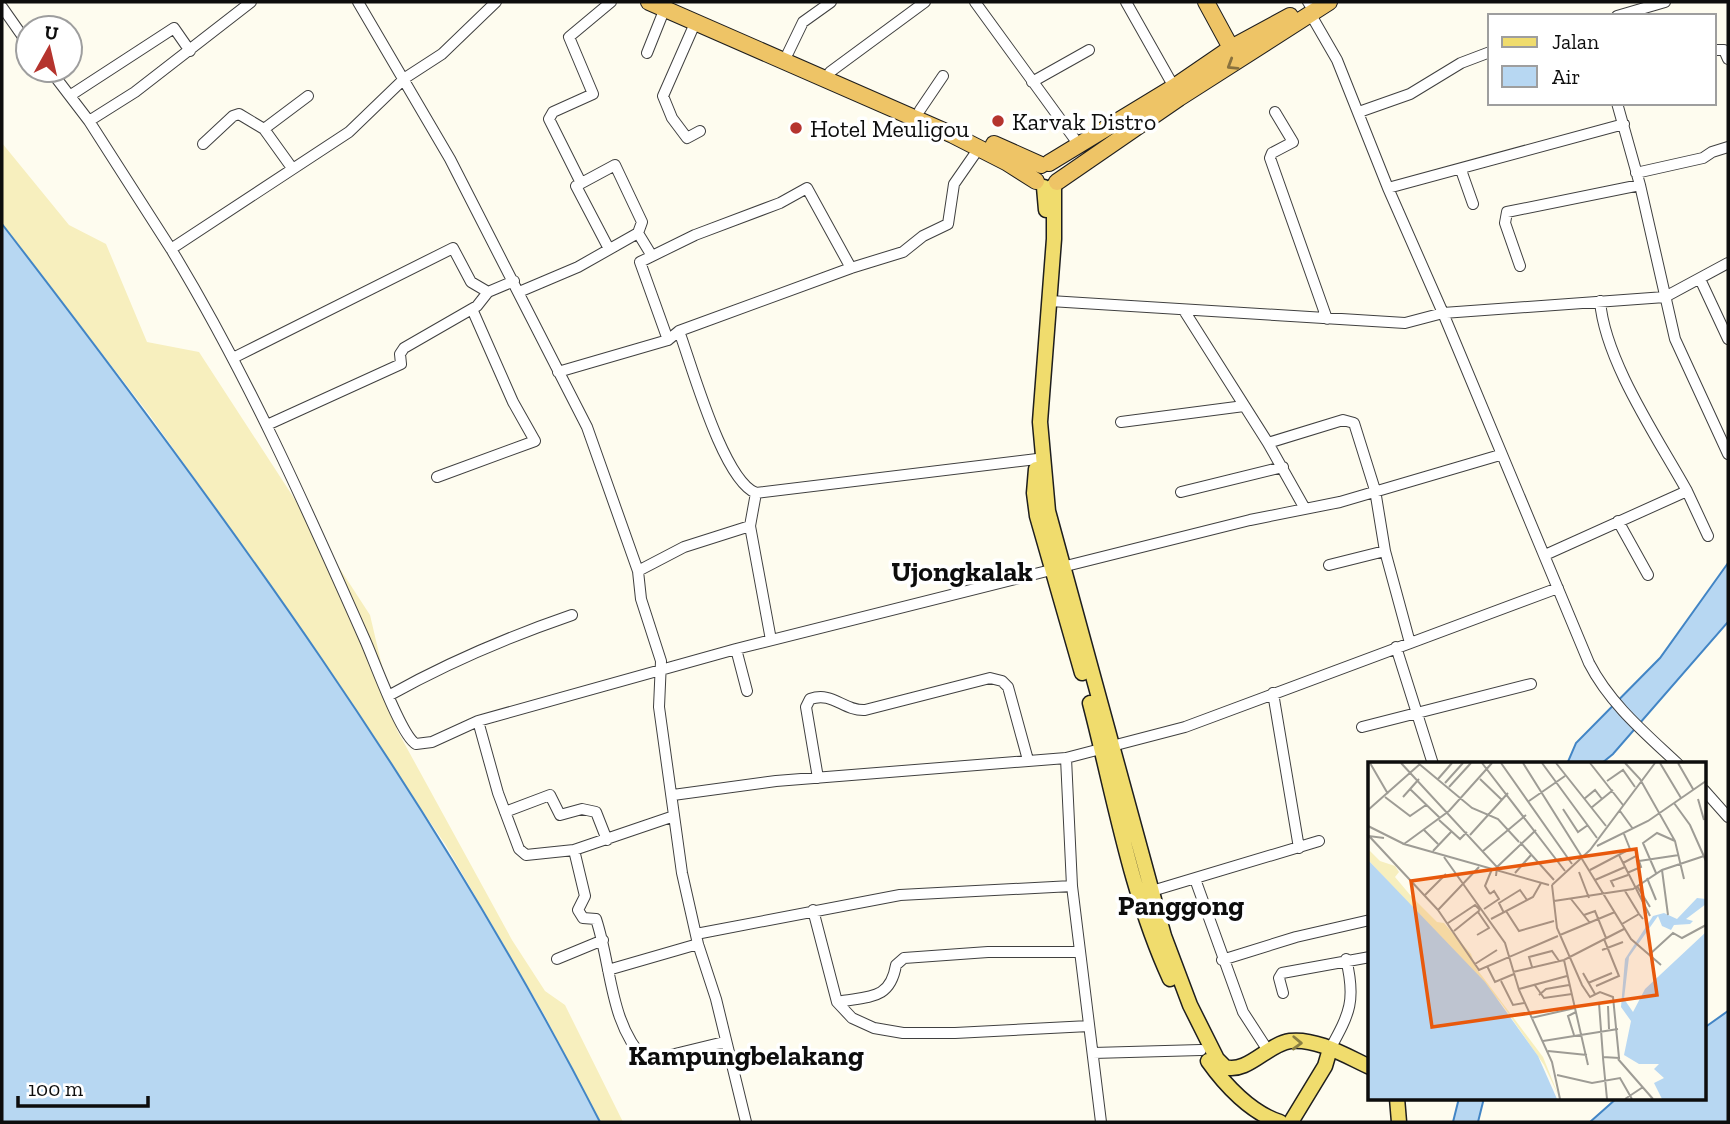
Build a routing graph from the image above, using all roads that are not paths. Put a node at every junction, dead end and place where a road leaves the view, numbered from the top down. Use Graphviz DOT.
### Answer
graph roads {
  1 [pos="251,2"];
  2 [pos="359,2"];
  3 [pos="496,2"];
  4 [pos="611,2"];
  5 [pos="649,2"];
  6 [pos="831,2"];
  7 [pos="925,2"];
  8 [pos="976,2"];
  9 [pos="1126,2"];
  10 [pos="1206,2"];
  11 [pos="1329,2"];
  12 [pos="1665,2"];
  13 [pos="669,5"];
  14 [pos="2,7"];
  15 [pos="1301,14"];
  16 [pos="1624,14"];
  17 [pos="696,21"];
  18 [pos="14,24"];
  19 [pos="1231,48"];
  20 [pos="1089,50"];
  21 [pos="190,51"];
  22 [pos="647,53"];
  23 [pos="788,53"];
  24 [pos="1488,53"];
  25 [pos="830,72"];
  26 [pos="943,76"];
  27 [pos="405,78"];
  28 [pos="1032,82"];
  29 [pos="62,84"];
  30 [pos="1174,87"];
  31 [pos="71,95"];
  32 [pos="308,96"];
  33 [pos="1618,105"];
  34 [pos="920,110"];
  35 [pos="1359,112"];
  36 [pos="1275,113"];
  37 [pos="89,121"];
  38 [pos="1624,124"];
  39 [pos="264,129"];
  40 [pos="700,131"];
  41 [pos="203,144"];
  42 [pos="1079,145"];
  43 [pos="1728,147"];
  44 [pos="979,148"];
  45 [pos="1045,164"];
  46 [pos="292,168"];
  47 [pos="1461,170"];
  48 [pos="1636,173"];
  49 [pos="580,181"];
  50 [pos="1048,184"];
  51 [pos="1640,185"];
  52 [pos="1388,188"];
  53 [pos="1473,204"];
  54 [pos="638,233"];
  55 [pos="172,249"];
  56 [pos="610,249"];
  57 [pos="652,256"];
  58 [pos="1728,262"];
  59 [pos="1520,266"];
  60 [pos="851,268"];
  61 [pos="1700,279"];
  62 [pos="514,281"];
  63 [pos="488,292"];
  64 [pos="519,292"];
  65 [pos="1665,297"];
  66 [pos="1050,301"];
  67 [pos="1600,301"];
  68 [pos="475,308"];
  69 [pos="1185,312"];
  70 [pos="1443,313"];
  71 [pos="1326,319"];
  72 [pos="679,331"];
  73 [pos="1728,339"];
  74 [pos="668,340"];
  75 [pos="233,358"];
  76 [pos="558,372"];
  77 [pos="1244,407"];
  78 [pos="1121,422"];
  79 [pos="267,425"];
  80 [pos="1268,443"];
  81 [pos="1728,454"];
  82 [pos="1500,455"];
  83 [pos="1037,459"];
  84 [pos="1283,467"];
  85 [pos="437,477"];
  86 [pos="1375,490"];
  87 [pos="1687,491"];
  88 [pos="1181,492"];
  89 [pos="756,493"];
  90 [pos="1304,508"];
  91 [pos="1618,521"];
  92 [pos="750,526"];
  93 [pos="1708,536"];
  94 [pos="1385,551"];
  95 [pos="1545,555"];
  96 [pos="1329,565"];
  97 [pos="1056,569"];
  98 [pos="638,571"];
  99 [pos="1648,575"];
  100 [pos="1558,589"];
  101 [pos="572,615"];
  102 [pos="771,640"];
  103 [pos="1409,643"];
  104 [pos="1396,647"];
  105 [pos="736,649"];
  106 [pos="660,672"];
  107 [pos="1531,684"];
  108 [pos="747,691"];
  109 [pos="1273,693"];
  110 [pos="390,695"];
  111 [pos="1418,711"];
  112 [pos="478,721"];
  113 [pos="1362,727"];
  114 [pos="1107,747"];
  115 [pos="1066,758"];
  116 [pos="1028,760"];
  117 [pos="1432,762"];
  118 [pos="1676,762"];
  119 [pos="818,778"];
  120 [pos="1706,792"];
  121 [pos="673,795"];
  122 [pos="1726,809"];
  123 [pos="505,812"];
  124 [pos="674,816"];
  125 [pos="607,840"];
  126 [pos="1318,841"];
  127 [pos="1299,848"];
  128 [pos="574,850"];
  129 [pos="1195,879"];
  130 [pos="1072,886"];
  131 [pos="1152,891"];
  132 [pos="813,910"];
  133 [pos="1368,920"];
  134 [pos="697,939"];
  135 [pos="603,940"];
  136 [pos="1080,952"];
  137 [pos="1368,957"];
  138 [pos="557,959"];
  139 [pos="1346,959"];
  140 [pos="1222,960"];
  141 [pos="608,970"];
  142 [pos="1283,992"];
  143 [pos="837,1002"];
  144 [pos="1089,1026"];
  145 [pos="724,1042"];
  146 [pos="1267,1049"];
  147 [pos="1330,1049"];
  148 [pos="1201,1050"];
  149 [pos="1093,1053"];
  150 [pos="1368,1066"];
  151 [pos="1398,1100"];
  152 [pos="746,1122"];
  153 [pos="1101,1122"];
  154 [pos="1280,1122"];
  155 [pos="1291,1122"];
  156 [pos="1399,1122"];
  1 -- 21 [label="street"];
  2 -- 27 [label="street"];
  3 -- 27 [label="street"];
  4 -- 49 [label="street"];
  5 -- 13 [label="highway"];
  6 -- 23 [label="street"];
  7 -- 25 [label="street"];
  8 -- 28 [label="street"];
  9 -- 30 [label="street"];
  10 -- 19 [label="highway"];
  11 -- 15 [label="highway"];
  12 -- 16 [label="street"];
  13 -- 17 [label="highway"];
  13 -- 22 [label="street"];
  13 -- 23 [label="highway"];
  14 -- 18 [label="street"];
  15 -- 19 [label="highway"];
  15 -- 35 [label="street"];
  15 -- 50 [label="highway, one-way"];
  17 -- 40 [label="street"];
  17 -- 44 [label="highway"];
  19 -- 30 [label="highway"];
  20 -- 28 [label="street"];
  21 -- 31 [label="street"];
  21 -- 37 [label="street"];
  23 -- 25 [label="highway"];
  24 -- 35 [label="street"];
  25 -- 34 [label="highway"];
  26 -- 34 [label="street"];
  27 -- 46 [label="street"];
  27 -- 62 [label="street"];
  28 -- 42 [label="street"];
  29 -- 31 [label="street"];
  30 -- 42 [label="highway"];
  31 -- 37 [label="street"];
  32 -- 39 [label="street"];
  33 -- 38 [label="street"];
  34 -- 45 [label="highway"];
  35 -- 52 [label="street"];
  36 -- 71 [label="street"];
  37 -- 55 [label="street"];
  38 -- 47 [label="street"];
  38 -- 48 [label="street"];
  39 -- 41 [label="street"];
  39 -- 46 [label="street"];
  42 -- 45 [label="highway"];
  43 -- 48 [label="street"];
  44 -- 50 [label="highway"];
  44 -- 60 [label="street"];
  45 -- 50 [label="highway"];
  46 -- 55 [label="street"];
  47 -- 52 [label="street"];
  47 -- 53 [label="street"];
  48 -- 51 [label="street"];
  49 -- 54 [label="street"];
  49 -- 56 [label="street"];
  50 -- 66 [label="main road"];
  50 -- 83 [label="main road"];
  51 -- 59 [label="street"];
  51 -- 65 [label="street"];
  52 -- 70 [label="street"];
  54 -- 56 [label="street"];
  54 -- 57 [label="street"];
  55 -- 75 [label="street"];
  56 -- 64 [label="street"];
  57 -- 60 [label="street"];
  57 -- 74 [label="street"];
  58 -- 61 [label="street"];
  60 -- 72 [label="street"];
  61 -- 65 [label="street"];
  61 -- 73 [label="street"];
  62 -- 63 [label="street"];
  62 -- 64 [label="street"];
  63 -- 68 [label="street"];
  63 -- 75 [label="street"];
  64 -- 76 [label="street"];
  65 -- 67 [label="street"];
  65 -- 81 [label="street"];
  66 -- 69 [label="street"];
  66 -- 97 [label="main road"];
  67 -- 70 [label="street"];
  67 -- 87 [label="street"];
  68 -- 79 [label="street"];
  68 -- 85 [label="street"];
  69 -- 71 [label="street"];
  69 -- 77 [label="street"];
  70 -- 71 [label="street"];
  70 -- 82 [label="street"];
  72 -- 74 [label="street"];
  72 -- 89 [label="street"];
  74 -- 76 [label="street"];
  75 -- 79 [label="street"];
  76 -- 98 [label="street"];
  77 -- 78 [label="street"];
  77 -- 80 [label="street"];
  79 -- 110 [label="street"];
  80 -- 84 [label="street"];
  80 -- 86 [label="street"];
  82 -- 86 [label="street"];
  82 -- 95 [label="street"];
  83 -- 89 [label="street"];
  83 -- 97 [label="main road"];
  84 -- 88 [label="street"];
  84 -- 90 [label="street"];
  86 -- 90 [label="street"];
  86 -- 94 [label="street"];
  87 -- 91 [label="street"];
  87 -- 93 [label="street"];
  89 -- 92 [label="street"];
  90 -- 97 [label="street"];
  91 -- 95 [label="street"];
  91 -- 99 [label="street"];
  92 -- 98 [label="street"];
  92 -- 102 [label="street"];
  94 -- 96 [label="street"];
  94 -- 103 [label="street"];
  95 -- 100 [label="street"];
  97 -- 102 [label="street"];
  97 -- 114 [label="main road"];
  98 -- 106 [label="street"];
  100 -- 103 [label="street"];
  100 -- 118 [label="street"];
  101 -- 110 [label="street"];
  102 -- 105 [label="street"];
  103 -- 104 [label="street"];
  104 -- 109 [label="street"];
  104 -- 111 [label="street"];
  105 -- 106 [label="street"];
  105 -- 108 [label="street"];
  106 -- 112 [label="street"];
  106 -- 121 [label="street"];
  107 -- 111 [label="street"];
  109 -- 114 [label="street"];
  109 -- 127 [label="street"];
  110 -- 112 [label="street"];
  111 -- 113 [label="street"];
  111 -- 117 [label="street"];
  112 -- 123 [label="street"];
  114 -- 115 [label="street"];
  114 -- 131 [label="main road"];
  114 -- 148 [label="main road"];
  115 -- 116 [label="street"];
  115 -- 130 [label="street"];
  116 -- 119 [label="street"];
  116 -- 119 [label="street"];
  119 -- 121 [label="street"];
  120 -- 122 [label="street"];
  121 -- 124 [label="street"];
  123 -- 125 [label="street"];
  123 -- 128 [label="street"];
  124 -- 125 [label="street"];
  124 -- 134 [label="street"];
  125 -- 128 [label="street"];
  126 -- 127 [label="street"];
  127 -- 129 [label="street"];
  128 -- 135 [label="street"];
  129 -- 131 [label="street"];
  129 -- 140 [label="street"];
  130 -- 132 [label="street"];
  130 -- 136 [label="street"];
  131 -- 146 [label="main road"];
  132 -- 134 [label="street"];
  132 -- 143 [label="street"];
  133 -- 140 [label="street"];
  134 -- 141 [label="street"];
  134 -- 145 [label="street"];
  135 -- 138 [label="street"];
  135 -- 141 [label="street"];
  136 -- 143 [label="street"];
  136 -- 144 [label="street"];
  137 -- 139 [label="street"];
  139 -- 142 [label="street"];
  139 -- 147 [label="street"];
  140 -- 146 [label="street"];
  141 -- 145 [label="street"];
  143 -- 144 [label="street"];
  144 -- 149 [label="street"];
  145 -- 152 [label="street"];
  146 -- 147 [label="main road, one-way"];
  147 -- 150 [label="main road"];
  147 -- 155 [label="main road"];
  148 -- 149 [label="street"];
  148 -- 154 [label="main road"];
  149 -- 153 [label="street"];
  151 -- 156 [label="main road"];
}
